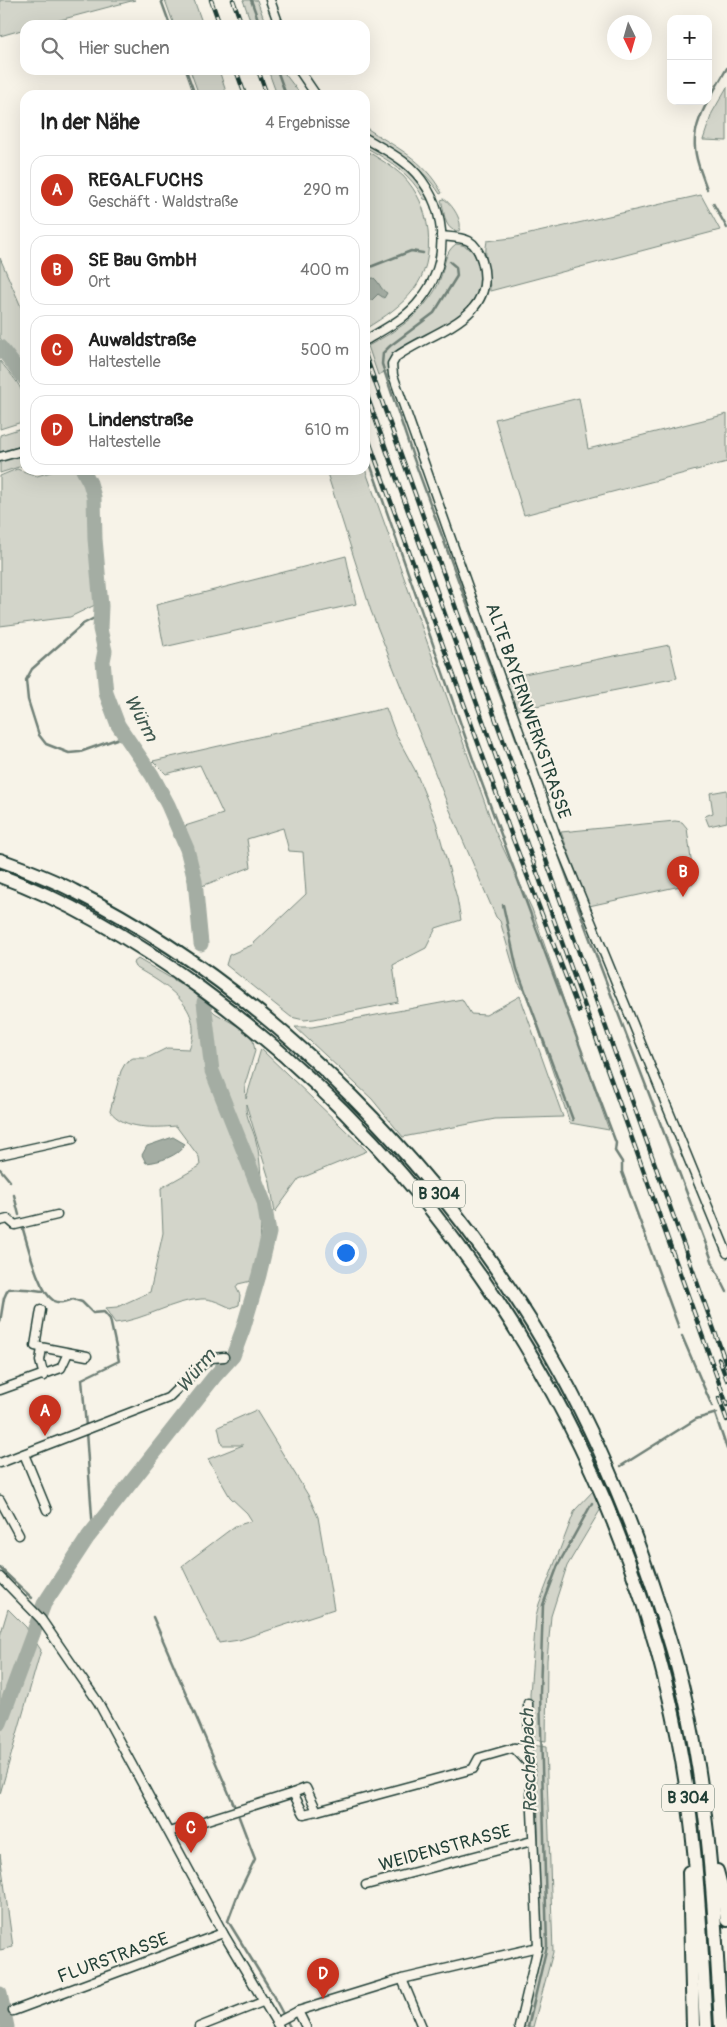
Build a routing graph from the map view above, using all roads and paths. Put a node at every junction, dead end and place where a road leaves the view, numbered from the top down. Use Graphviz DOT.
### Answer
graph roads {
  1 [pos="270,0"];
  2 [pos="277,20"];
  3 [pos="302,75"];
  4 [pos="313,90"];
  5 [pos="370,141"];
  6 [pos="442,236"];
  7 [pos="370,338"];
  8 [pos="20,451"];
  9 [pos="0,457"];
  10 [pos="0,860"];
  11 [pos="0,876"];
  12 [pos="73,1140"];
  13 [pos="0,1155"];
  14 [pos="57,1215"];
  15 [pos="0,1221"];
  16 [pos="727,1253"];
  17 [pos="41,1310"];
  18 [pos="42,1348"];
  19 [pos="68,1353"];
  20 [pos="87,1356"];
  21 [pos="224,1357"];
  22 [pos="44,1376"];
  23 [pos="0,1390"];
  24 [pos="24,1454"];
  25 [pos="0,1463"];
  26 [pos="0,1500"];
  27 [pos="47,1510"];
  28 [pos="19,1535"];
  29 [pos="0,1578"];
  30 [pos="528,1703"];
  31 [pos="514,1748"];
  32 [pos="527,1748"];
  33 [pos="530,1766"];
  34 [pos="293,1794"];
  35 [pos="317,1811"];
  36 [pos="169,1832"];
  37 [pos="532,1841"];
  38 [pos="709,1841"];
  39 [pos="366,1885"];
  40 [pos="727,1920"];
  41 [pos="223,1933"];
  42 [pos="538,1947"];
  43 [pos="402,1979"];
  44 [pos="265,2000"];
  45 [pos="13,2011"];
  46 [pos="298,2011"];
  47 [pos="278,2024"];
  48 [pos="200,2027"];
  49 [pos="306,2027"];
  50 [pos="422,2027"];
  51 [pos="519,2027"];
  52 [pos="696,2027"];
  53 [pos="721,2027"];
  1 -- 2 [label="street"];
  3 -- 4 [label="street"];
  5 -- 6 [label="street"];
  6 -- 7 [label="street"];
  6 -- 16 [label="street, ALTE BAYERNWERKSTRASSE"];
  8 -- 9 [label="street"];
  10 -- 38 [label="highway, B 304"];
  11 -- 52 [label="highway, B 304"];
  12 -- 13 [label="street"];
  14 -- 15 [label="street"];
  17 -- 18 [label="street"];
  18 -- 19 [label="street"];
  18 -- 22 [label="street"];
  19 -- 20 [label="street"];
  19 -- 22 [label="street"];
  21 -- 24 [label="street"];
  22 -- 23 [label="street"];
  24 -- 25 [label="street"];
  24 -- 27 [label="street"];
  26 -- 28 [label="street"];
  29 -- 36 [label="street"];
  30 -- 32 [label="street"];
  31 -- 32 [label="street"];
  31 -- 33 [label="street"];
  31 -- 35 [label="street"];
  32 -- 33 [label="street"];
  33 -- 37 [label="street"];
  34 -- 35 [label="street"];
  34 -- 35 [label="street"];
  34 -- 36 [label="street"];
  36 -- 41 [label="street"];
  37 -- 39 [label="street, WEIDENSTRASSE"];
  37 -- 42 [label="street"];
  38 -- 40 [label="highway"];
  38 -- 53 [label="highway, B 304"];
  41 -- 44 [label="street"];
  41 -- 45 [label="street, FLURSTRASSE"];
  42 -- 43 [label="street"];
  42 -- 51 [label="street"];
  43 -- 46 [label="street"];
  43 -- 50 [label="street"];
  44 -- 47 [label="street"];
  44 -- 48 [label="street"];
  46 -- 47 [label="street"];
  46 -- 49 [label="street"];
}
